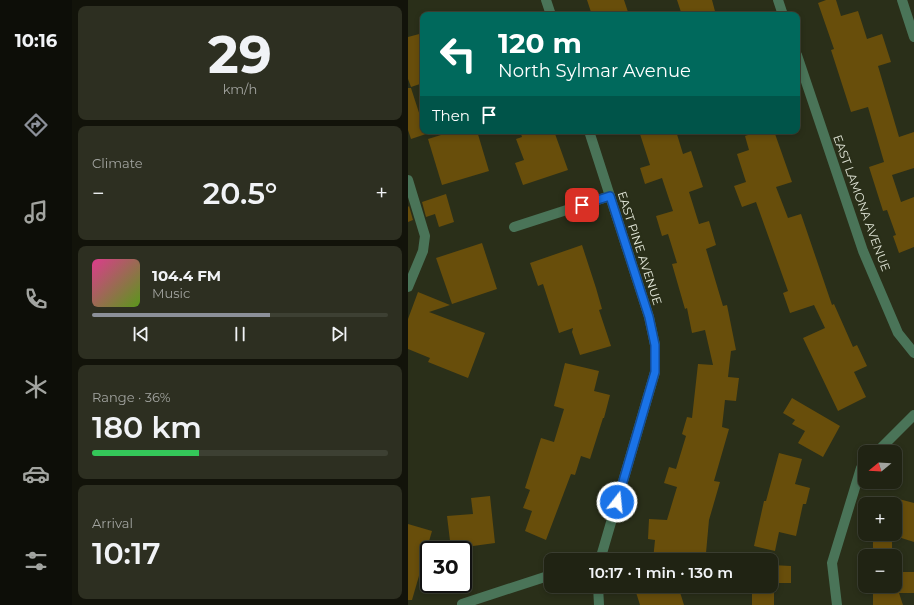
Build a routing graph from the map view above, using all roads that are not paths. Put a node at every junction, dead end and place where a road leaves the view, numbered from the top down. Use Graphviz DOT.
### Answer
graph roads {
  1 [pos="546,0"];
  2 [pos="778,0"];
  3 [pos="902,0"];
  4 [pos="550,12"];
  5 [pos="783,12"];
  6 [pos="914,37"];
  7 [pos="800,64"];
  8 [pos="590,134"];
  9 [pos="408,180"];
  10 [pos="610,196"];
  11 [pos="514,227"];
  12 [pos="408,287"];
  13 [pos="914,353"];
  14 [pos="914,415"];
  15 [pos="884,445"];
  16 [pos="858,478"];
  17 [pos="602,553"];
  18 [pos="544,576"];
  19 [pos="598,593"];
  20 [pos="462,604"];
  21 [pos="599,605"];
  22 [pos="837,605"];
  1 -- 4 [label="street"];
  2 -- 5 [label="street"];
  3 -- 6 [label="street"];
  7 -- 13 [label="street, EAST LAMONA AVENUE"];
  8 -- 10 [label="street, EAST PINE AVENUE"];
  9 -- 12 [label="street"];
  10 -- 11 [label="street"];
  10 -- 17 [label="street, EAST PINE AVENUE"];
  14 -- 15 [label="street"];
  16 -- 22 [label="street"];
  18 -- 20 [label="street"];
  19 -- 21 [label="street"];
}
